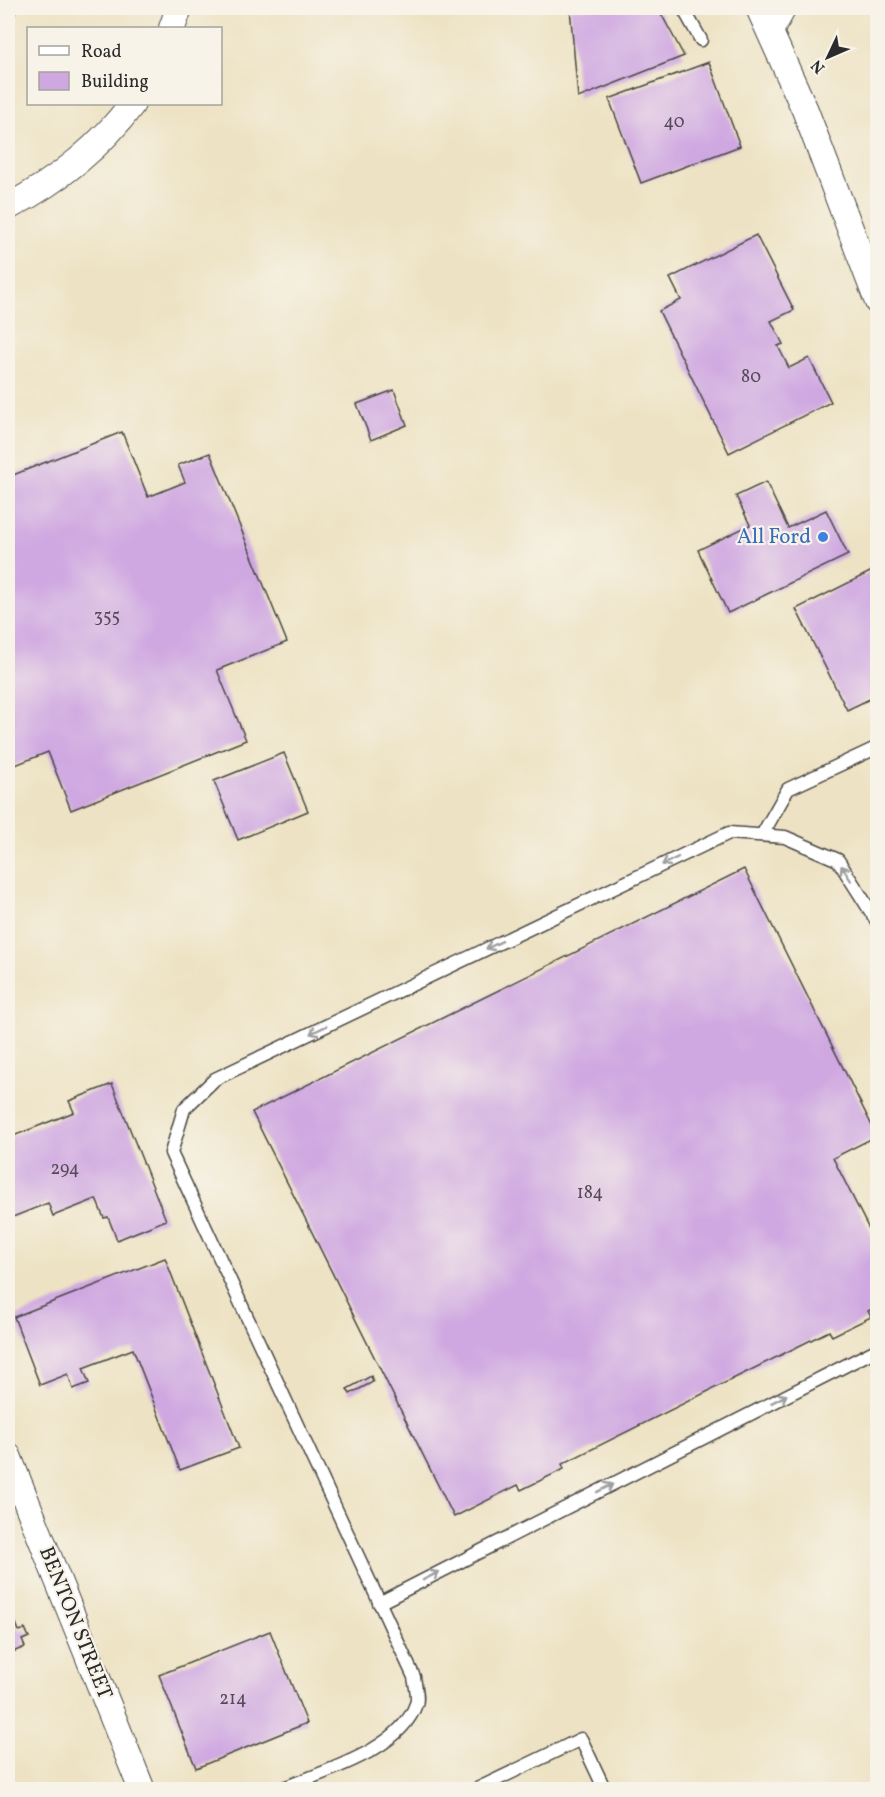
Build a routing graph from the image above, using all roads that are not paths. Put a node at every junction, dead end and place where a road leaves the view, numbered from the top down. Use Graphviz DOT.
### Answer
graph roads {
  1 [pos="179,8"];
  2 [pos="683,8"];
  3 [pos="759,8"];
  4 [pos="783,8"];
  5 [pos="172,27"];
  6 [pos="770,31"];
  7 [pos="701,40"];
  8 [pos="131,105"];
  9 [pos="8,207"];
  10 [pos="878,302"];
  11 [pos="878,747"];
  12 [pos="762,835"];
  13 [pos="878,922"];
  14 [pos="878,1349"];
  15 [pos="8,1456"];
  16 [pos="379,1603"];
  17 [pos="142,1790"];
  18 [pos="279,1790"];
  19 [pos="475,1790"];
  20 [pos="605,1790"];
  1 -- 5 [label="street"];
  2 -- 7 [label="lane"];
  3 -- 6 [label="street"];
  4 -- 6 [label="street"];
  6 -- 10 [label="street"];
  8 -- 9 [label="street"];
  11 -- 12 [label="lane"];
  13 -- 12 [label="lane, one-way"];
  12 -- 16 [label="lane, one-way"];
  16 -- 14 [label="lane, one-way"];
  15 -- 17 [label="street, BENTON STREET"];
  16 -- 18 [label="lane"];
  19 -- 20 [label="lane"];
}
